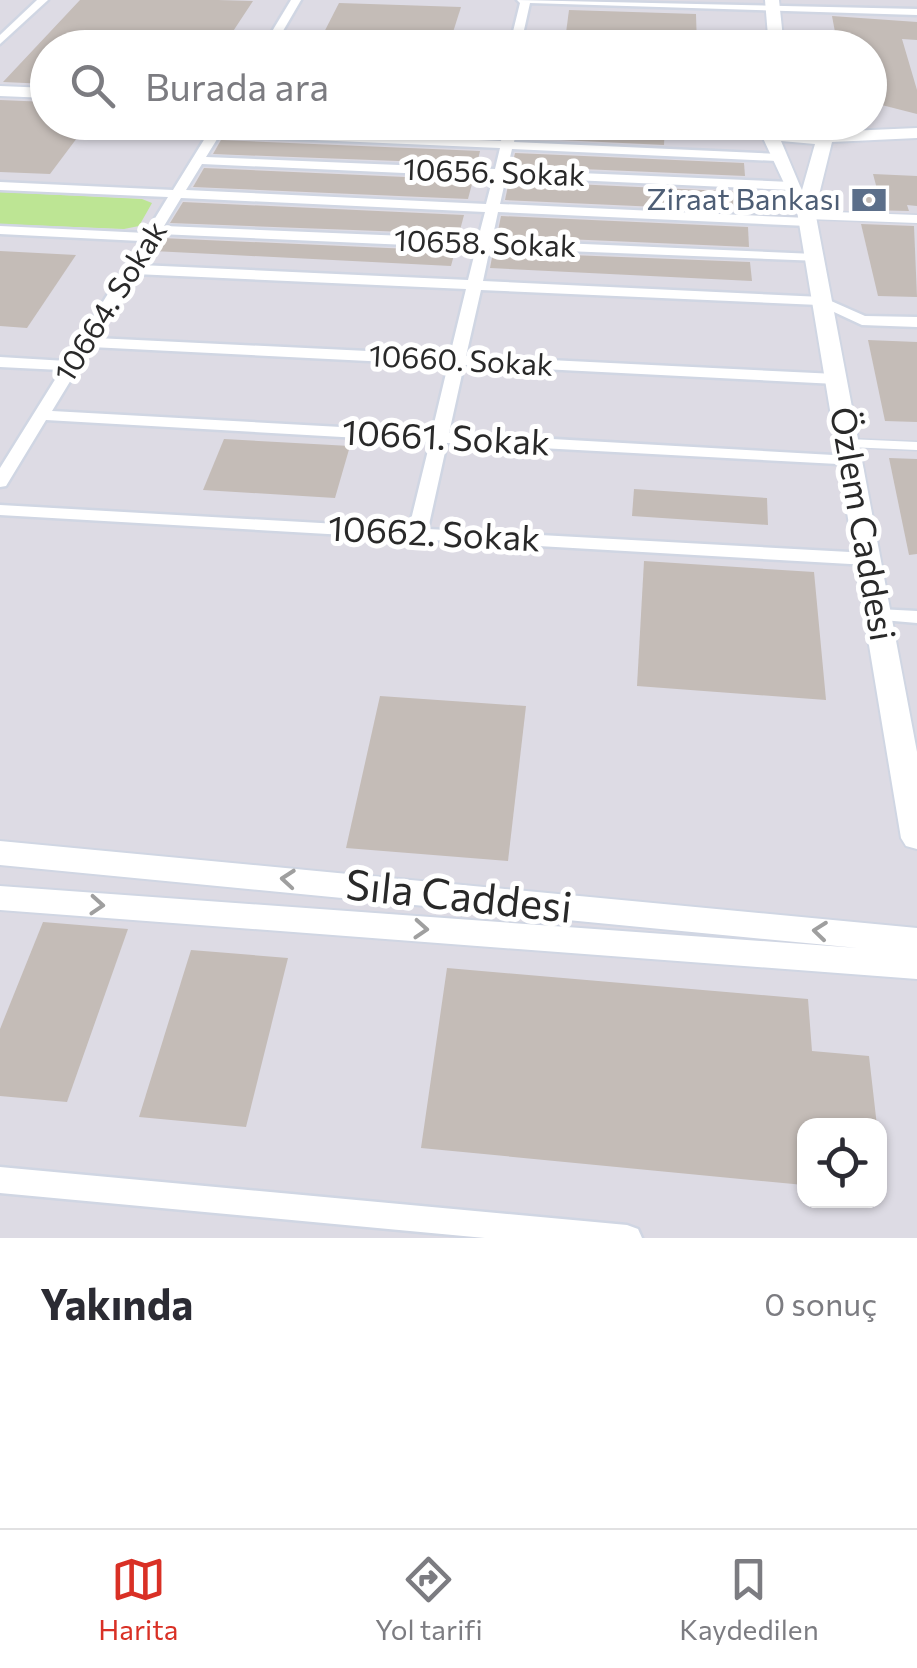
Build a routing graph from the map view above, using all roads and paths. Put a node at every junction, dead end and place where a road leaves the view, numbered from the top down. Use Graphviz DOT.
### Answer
graph roads {
  1 [pos="43,0"];
  2 [pos="296,0"];
  3 [pos="524,0"];
  4 [pos="772,4"];
  5 [pos="917,12"];
  6 [pos="278,30"];
  7 [pos="518,30"];
  8 [pos="775,30"];
  9 [pos="0,41"];
  10 [pos="0,91"];
  11 [pos="30,92"];
  12 [pos="887,125"];
  13 [pos="917,130"];
  14 [pos="887,132"];
  15 [pos="210,140"];
  16 [pos="426,140"];
  17 [pos="507,140"];
  18 [pos="770,140"];
  19 [pos="824,140"];
  20 [pos="506,145"];
  21 [pos="778,157"];
  22 [pos="198,160"];
  23 [pos="500,173"];
  24 [pos="0,186"];
  25 [pos="791,186"];
  26 [pos="177,194"];
  27 [pos="492,208"];
  28 [pos="807,216"];
  29 [pos="917,219"];
  30 [pos="0,230"];
  31 [pos="153,234"];
  32 [pos="484,244"];
  33 [pos="815,258"];
  34 [pos="131,270"];
  35 [pos="474,285"];
  36 [pos="822,301"];
  37 [pos="917,322"];
  38 [pos="86,342"];
  39 [pos="457,361"];
  40 [pos="0,362"];
  41 [pos="72,366"];
  42 [pos="836,380"];
  43 [pos="41,415"];
  44 [pos="439,438"];
  45 [pos="917,446"];
  46 [pos="849,452"];
  47 [pos="7,460"];
  48 [pos="0,482"];
  49 [pos="0,510"];
  50 [pos="417,534"];
  51 [pos="868,559"];
  52 [pos="878,616"];
  53 [pos="917,617"];
  54 [pos="917,838"];
  55 [pos="0,852"];
  56 [pos="0,898"];
  57 [pos="917,941"];
  58 [pos="917,966"];
  59 [pos="0,1180"];
  60 [pos="502,1232"];
  61 [pos="627,1238"];
  1 -- 9 [label="street"];
  2 -- 6 [label="street"];
  3 -- 4 [label="street"];
  3 -- 7 [label="street"];
  4 -- 5 [label="street"];
  4 -- 8 [label="street"];
  10 -- 11 [label="street"];
  12 -- 13 [label="street"];
  13 -- 14 [label="street"];
  15 -- 22 [label="street, 10664. Sokak"];
  16 -- 20 [label="street"];
  17 -- 20 [label="street"];
  18 -- 21 [label="street, Özlem Caddesi"];
  19 -- 28 [label="street, Özlem Caddesi"];
  20 -- 21 [label="street"];
  20 -- 23 [label="street"];
  21 -- 25 [label="street, Özlem Caddesi"];
  22 -- 23 [label="street, 10656. Sokak"];
  22 -- 26 [label="street, 10664. Sokak"];
  23 -- 25 [label="street, 10656. Sokak"];
  23 -- 27 [label="street"];
  24 -- 26 [label="street"];
  25 -- 28 [label="street, Özlem Caddesi"];
  26 -- 27 [label="street"];
  26 -- 31 [label="street, 10664. Sokak"];
  27 -- 28 [label="street"];
  27 -- 32 [label="street"];
  28 -- 29 [label="lane"];
  28 -- 33 [label="street, Özlem Caddesi"];
  30 -- 31 [label="street, 10658. Sokak"];
  31 -- 32 [label="street, 10658. Sokak"];
  31 -- 34 [label="street, 10664. Sokak"];
  32 -- 33 [label="street, 10658. Sokak"];
  32 -- 35 [label="street"];
  33 -- 36 [label="street, Özlem Caddesi"];
  34 -- 35 [label="street"];
  34 -- 38 [label="street, 10664. Sokak"];
  35 -- 36 [label="street"];
  35 -- 39 [label="street"];
  36 -- 37 [label="street"];
  36 -- 42 [label="street, Özlem Caddesi"];
  38 -- 39 [label="street, 10660. Sokak"];
  38 -- 41 [label="street, 10664. Sokak"];
  39 -- 42 [label="street, 10660. Sokak"];
  39 -- 44 [label="street"];
  40 -- 41 [label="street"];
  41 -- 43 [label="street, 10664. Sokak"];
  42 -- 46 [label="street, Özlem Caddesi"];
  43 -- 44 [label="street, 10661. Sokak"];
  43 -- 47 [label="street, 10664. Sokak"];
  44 -- 46 [label="street, 10661. Sokak"];
  44 -- 50 [label="street"];
  45 -- 46 [label="lane"];
  46 -- 51 [label="street, Özlem Caddesi"];
  47 -- 48 [label="street, 10664. Sokak"];
  49 -- 50 [label="street, 10662. Sokak"];
  50 -- 51 [label="street, 10662. Sokak"];
  51 -- 52 [label="street, Özlem Caddesi"];
  52 -- 53 [label="street"];
  52 -- 54 [label="street, Özlem Caddesi"];
  57 -- 55 [label="street, Sıla Caddesi, one-way"];
  56 -- 58 [label="street, one-way"];
  59 -- 60 [label="street"];
  60 -- 61 [label="street"];
}
